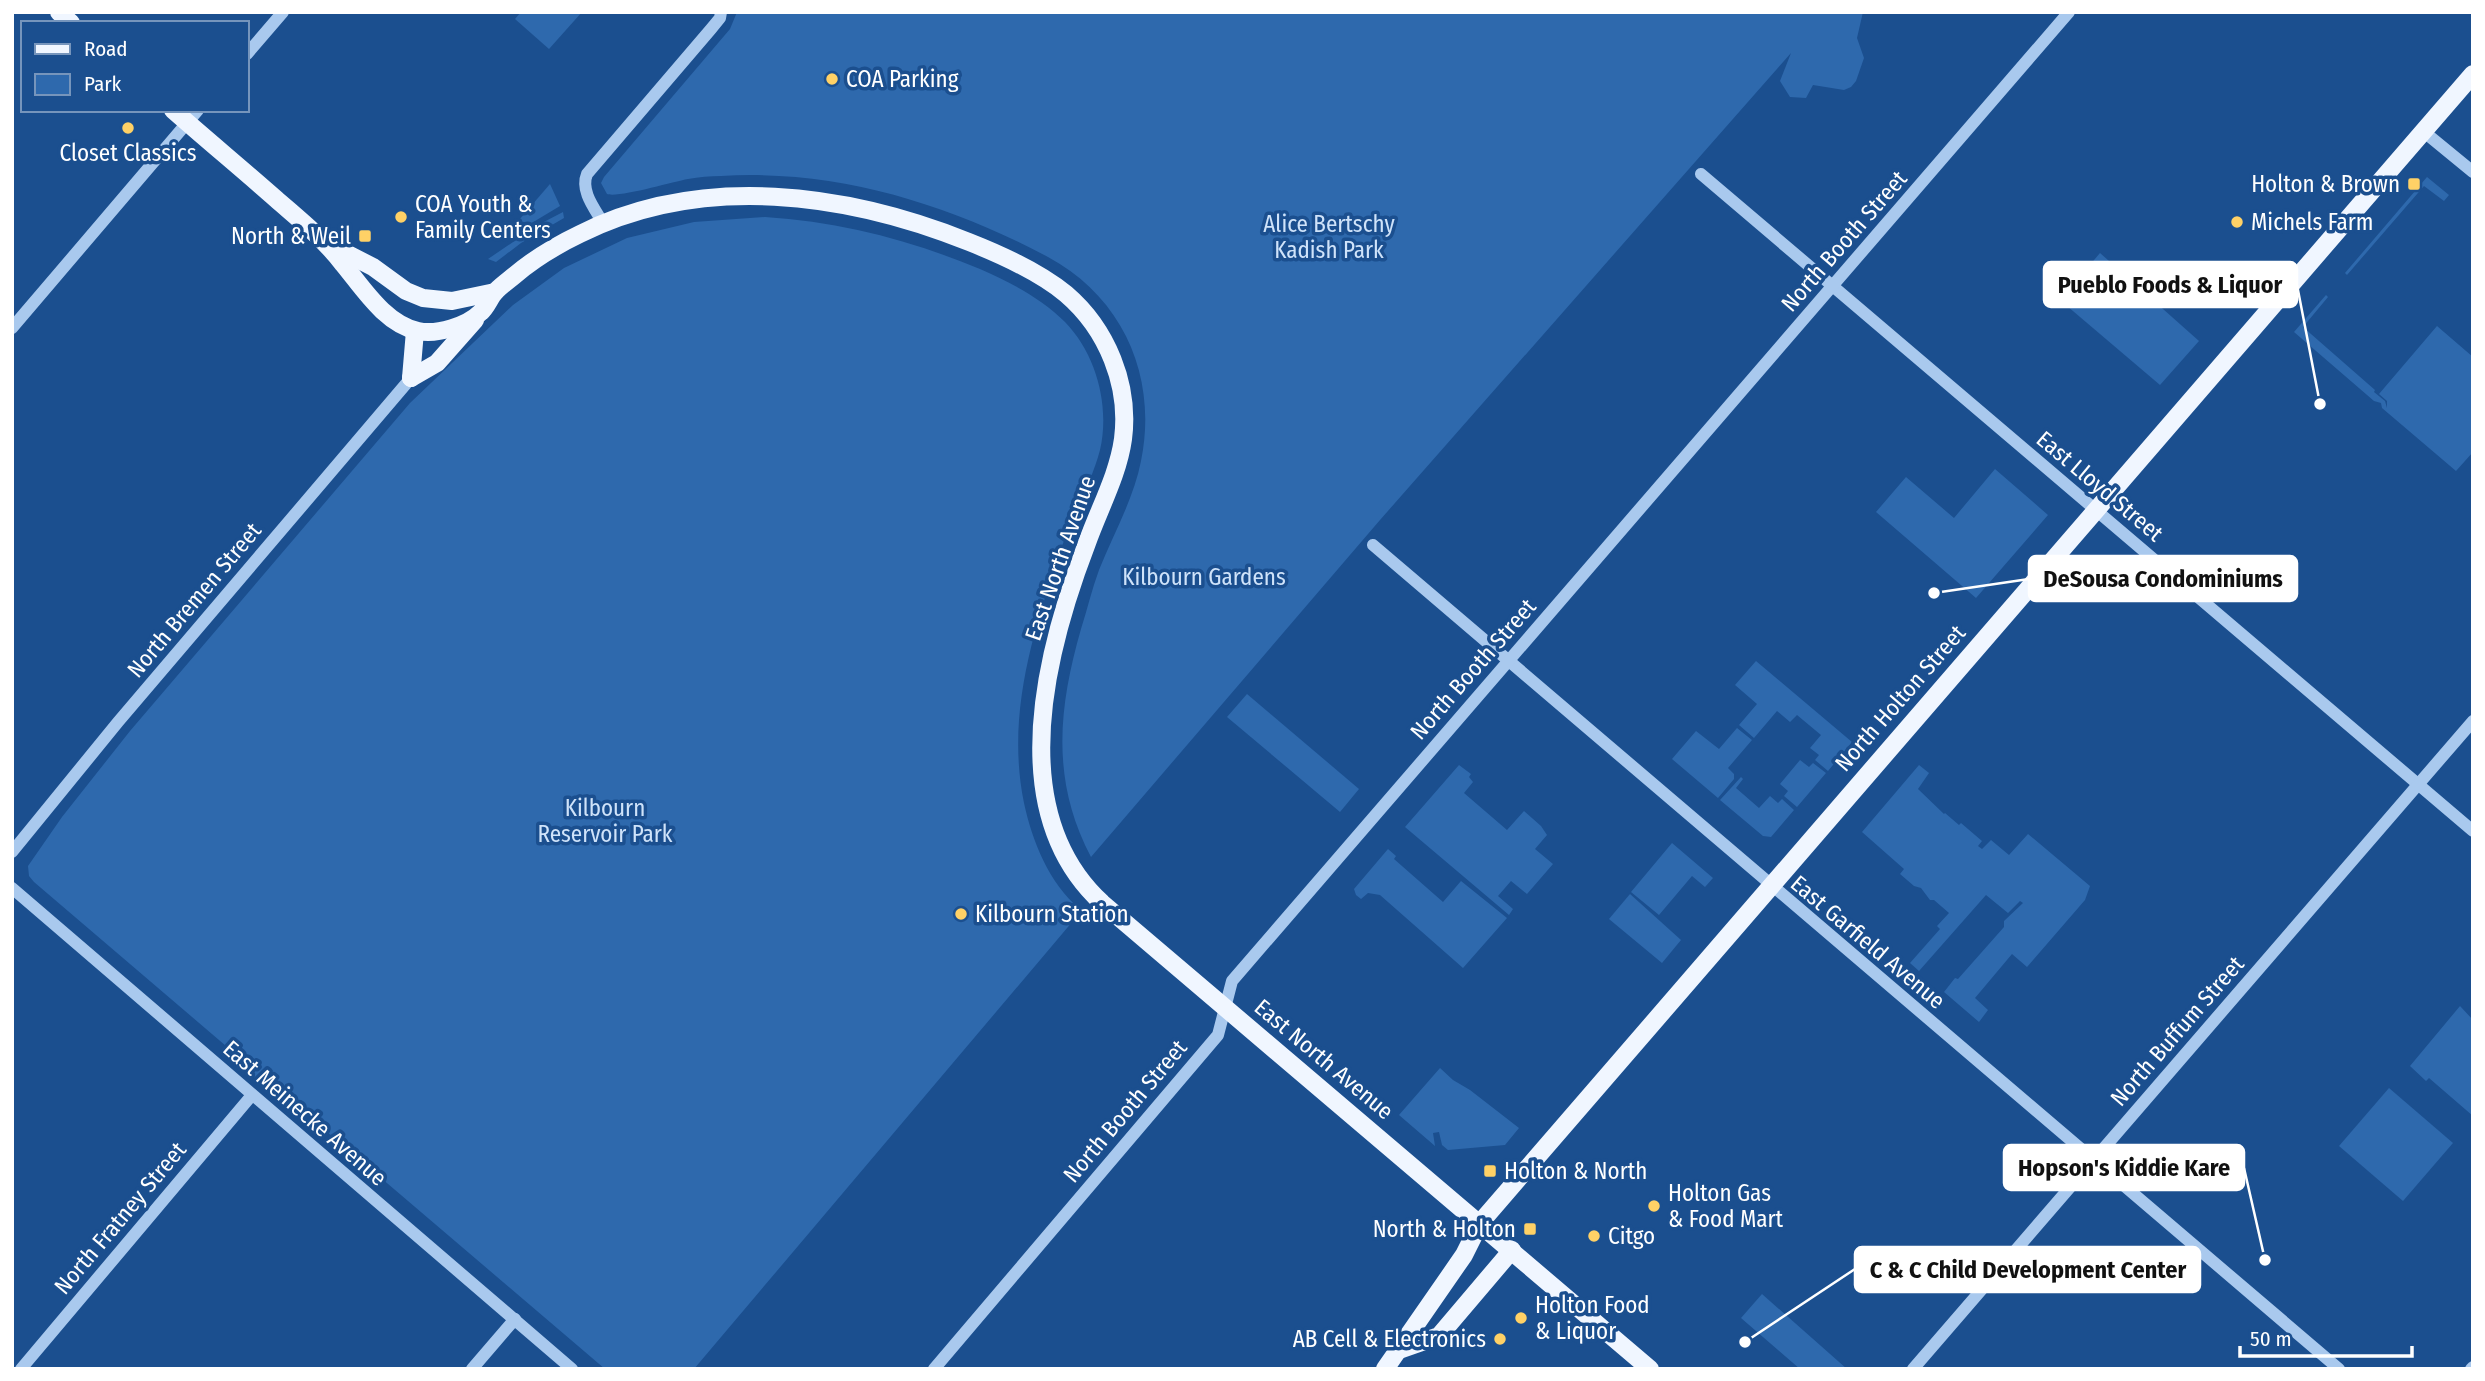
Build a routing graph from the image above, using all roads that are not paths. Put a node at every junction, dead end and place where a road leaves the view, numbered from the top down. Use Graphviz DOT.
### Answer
graph roads {
  1 [pos="283,12"];
  2 [pos="721,12"];
  3 [pos="2069,12"];
  4 [pos="248,53"];
  5 [pos="2473,74"];
  6 [pos="192,117"];
  7 [pos="2423,131"];
  8 [pos="2473,172"];
  9 [pos="1701,174"];
  10 [pos="603,223"];
  11 [pos="327,244"];
  12 [pos="1833,286"];
  13 [pos="495,292"];
  14 [pos="481,312"];
  15 [pos="12,328"];
  16 [pos="415,331"];
  17 [pos="411,378"];
  18 [pos="2096,510"];
  19 [pos="1373,545"];
  20 [pos="1508,661"];
  21 [pos="2473,721"];
  22 [pos="2418,784"];
  23 [pos="2473,831"];
  24 [pos="12,852"];
  25 [pos="1770,886"];
  26 [pos="12,888"];
  27 [pos="1225,1007"];
  28 [pos="251,1095"];
  29 [pos="2093,1160"];
  30 [pos="1479,1223"];
  31 [pos="1512,1250"];
  32 [pos="515,1319"];
  33 [pos="1399,1350"];
  34 [pos="21,1369"];
  35 [pos="472,1369"];
  36 [pos="572,1369"];
  37 [pos="934,1369"];
  38 [pos="1385,1369"];
  39 [pos="1650,1369"];
  40 [pos="1913,1369"];
  41 [pos="2339,1369"];
  1 -- 4 [label="street"];
  2 -- 10 [label="street"];
  3 -- 12 [label="street, North Booth Street"];
  5 -- 7 [label="main road, North Holton Street"];
  6 -- 11 [label="main road, East North Avenue"];
  6 -- 15 [label="street"];
  7 -- 8 [label="street"];
  7 -- 18 [label="main road, North Holton Street"];
  9 -- 12 [label="street, East Lloyd Street"];
  10 -- 13 [label="main road, East North Avenue"];
  10 -- 27 [label="main road, East North Avenue"];
  11 -- 13 [label="main road, East North Avenue"];
  11 -- 16 [label="main road, East North Avenue"];
  12 -- 18 [label="street, East Lloyd Street"];
  12 -- 20 [label="street, North Booth Street"];
  13 -- 14 [label="main road, East North Avenue"];
  14 -- 16 [label="main road, East North Avenue"];
  14 -- 17 [label="main road"];
  16 -- 17 [label="main road"];
  17 -- 24 [label="street, North Bremen Street"];
  18 -- 22 [label="street, East Lloyd Street"];
  18 -- 25 [label="main road, North Holton Street"];
  19 -- 20 [label="street, East Garfield Avenue"];
  20 -- 25 [label="street, East Garfield Avenue"];
  20 -- 27 [label="street, North Booth Street"];
  21 -- 22 [label="street, North Buffum Street"];
  22 -- 23 [label="street, East Lloyd Street"];
  22 -- 29 [label="street, North Buffum Street"];
  25 -- 29 [label="street, East Garfield Avenue"];
  25 -- 30 [label="main road, North Holton Street"];
  26 -- 28 [label="street, East Meinecke Avenue"];
  27 -- 30 [label="main road, East North Avenue"];
  27 -- 37 [label="street, North Booth Street"];
  28 -- 32 [label="street, East Meinecke Avenue"];
  28 -- 34 [label="street, North Fratney Street"];
  29 -- 40 [label="street, North Buffum Street"];
  29 -- 41 [label="street, East Garfield Avenue"];
  30 -- 31 [label="main road, East North Avenue"];
  30 -- 33 [label="main road, North Holton Street"];
  31 -- 33 [label="main road"];
  31 -- 39 [label="main road, East North Avenue"];
  32 -- 35 [label="street"];
  32 -- 36 [label="street, East Meinecke Avenue"];
  33 -- 38 [label="main road, North Holton Street"];
}
